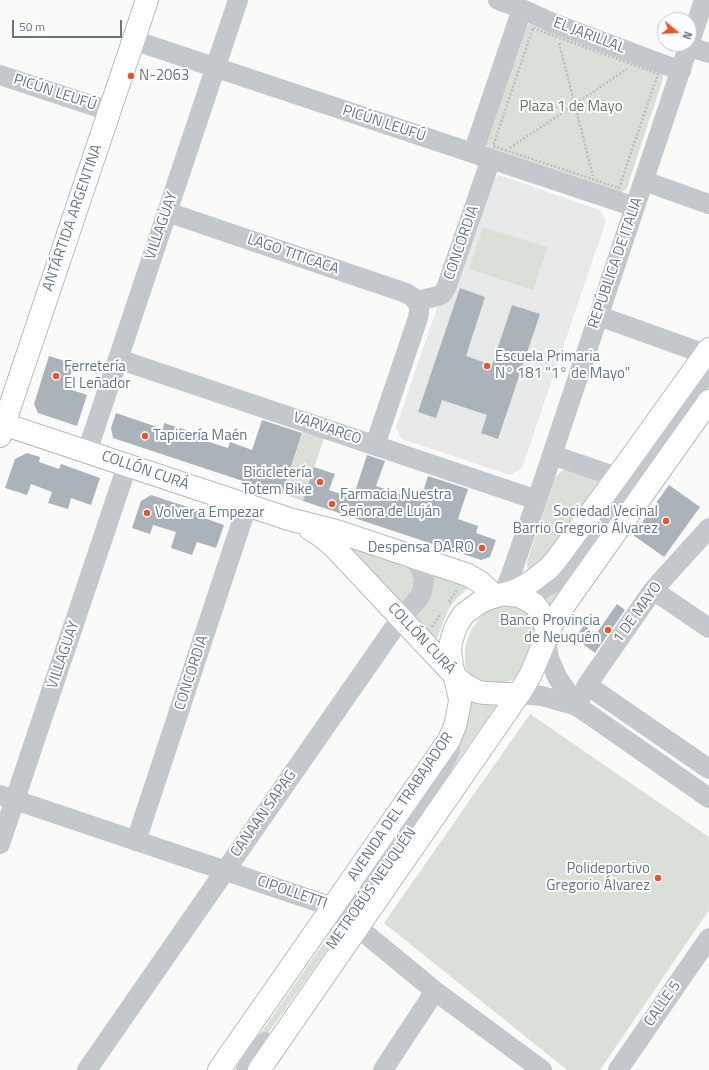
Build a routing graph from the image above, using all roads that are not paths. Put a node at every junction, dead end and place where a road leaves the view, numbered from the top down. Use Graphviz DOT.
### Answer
graph roads {
  1 [pos="147,0"];
  2 [pos="238,0"];
  3 [pos="498,0"];
  4 [pos="704,0"];
  5 [pos="522,9"];
  6 [pos="697,22"];
  7 [pos="133,40"];
  8 [pos="697,50"];
  9 [pos="687,52"];
  10 [pos="709,54"];
  11 [pos="216,68"];
  12 [pos="681,70"];
  13 [pos="0,75"];
  14 [pos="109,111"];
  15 [pos="490,154"];
  16 [pos="644,181"];
  17 [pos="709,204"];
  18 [pos="635,207"];
  19 [pos="167,212"];
  20 [pos="417,302"];
  21 [pos="598,316"];
  22 [pos="708,358"];
  23 [pos="118,359"];
  24 [pos="709,384"];
  25 [pos="709,401"];
  26 [pos="1,428"];
  27 [pos="375,445"];
  28 [pos="86,452"];
  29 [pos="552,455"];
  30 [pos="128,466"];
  31 [pos="625,473"];
  32 [pos="537,500"];
  33 [pos="247,506"];
  34 [pos="289,519"];
  35 [pos="709,528"];
  36 [pos="412,557"];
  37 [pos="653,590"];
  38 [pos="505,594"];
  39 [pos="562,608"];
  40 [pos="401,618"];
  41 [pos="709,628"];
  42 [pos="547,635"];
  43 [pos="454,673"];
  44 [pos="587,685"];
  45 [pos="519,694"];
  46 [pos="577,706"];
  47 [pos="709,770"];
  48 [pos="8,797"];
  49 [pos="709,798"];
  50 [pos="136,841"];
  51 [pos="0,844"];
  52 [pos="225,870"];
  53 [pos="346,917"];
  54 [pos="709,938"];
  55 [pos="434,990"];
  56 [pos="87,1070"];
  57 [pos="219,1070"];
  58 [pos="232,1070"];
  59 [pos="246,1070"];
  60 [pos="259,1070"];
  61 [pos="383,1070"];
  62 [pos="542,1070"];
  63 [pos="618,1070"];
  1 -- 7 [label="main road, ANTÁRTIDA ARGENTINA"];
  2 -- 11 [label="street, VILLAGUAY"];
  3 -- 5 [label="street, EL JARILLAL"];
  4 -- 6 [label="street, REPÚBLICA DE ITALIA"];
  5 -- 12 [label="street, EL JARILLAL"];
  5 -- 15 [label="street, CONCORDIA"];
  7 -- 11 [label="street, PICÚN LEUFÚ"];
  7 -- 14 [label="main road, ANTÁRTIDA ARGENTINA"];
  8 -- 10 [label="street"];
  9 -- 12 [label="street, REPÚBLICA DE ITALIA"];
  11 -- 15 [label="street, PICÚN LEUFÚ"];
  11 -- 19 [label="street, VILLAGUAY"];
  12 -- 16 [label="street, REPÚBLICA DE ITALIA"];
  13 -- 14 [label="street, PICÚN LEUFÚ"];
  14 -- 26 [label="main road, ANTÁRTIDA ARGENTINA"];
  15 -- 18 [label="street, PICÚN LEUFÚ"];
  15 -- 20 [label="street, CONCORDIA"];
  16 -- 17 [label="street"];
  16 -- 18 [label="street, REPÚBLICA DE ITALIA"];
  18 -- 21 [label="street, REPÚBLICA DE ITALIA"];
  19 -- 20 [label="street, LAGO TITICACA"];
  19 -- 23 [label="street, VILLAGUAY"];
  20 -- 27 [label="street"];
  21 -- 22 [label="street"];
  21 -- 29 [label="street, REPÚBLICA DE ITALIA"];
  22 -- 31 [label="main road, AVENIDA DEL TRABAJADOR"];
  22 -- 38 [label="street"];
  23 -- 27 [label="street, VARVARCO"];
  23 -- 28 [label="street, VILLAGUAY"];
  24 -- 39 [label="street"];
  25 -- 39 [label="main road, AVENIDA DEL TRABAJADOR"];
  26 -- 28 [label="main road, COLLÓN CURÁ"];
  27 -- 32 [label="street, VARVARCO"];
  28 -- 30 [label="main road, COLLÓN CURÁ"];
  29 -- 31 [label="street"];
  29 -- 32 [label="street, REPÚBLICA DE ITALIA"];
  30 -- 33 [label="main road, COLLÓN CURÁ"];
  30 -- 48 [label="street, VILLAGUAY"];
  31 -- 31 [label="street"];
  31 -- 38 [label="main road, AVENIDA DEL TRABAJADOR"];
  32 -- 38 [label="street, REPÚBLICA DE ITALIA"];
  33 -- 34 [label="main road, COLLÓN CURÁ"];
  33 -- 50 [label="street, CONCORDIA"];
  34 -- 36 [label="main road, COLLÓN CURÁ"];
  34 -- 40 [label="main road, COLLÓN CURÁ"];
  35 -- 37 [label="street, 1 DE MAYO"];
  36 -- 38 [label="main road, COLLÓN CURÁ"];
  36 -- 40 [label="street, CANAAN SAPAG"];
  37 -- 41 [label="street"];
  37 -- 44 [label="street, 1 DE MAYO"];
  38 -- 42 [label="main road, COLLÓN CURÁ"];
  38 -- 43 [label="main road, AVENIDA DEL TRABAJADOR"];
  39 -- 42 [label="main road, AVENIDA DEL TRABAJADOR"];
  40 -- 43 [label="main road, COLLÓN CURÁ"];
  40 -- 52 [label="street, CANAAN SAPAG"];
  42 -- 45 [label="main road, AVENIDA DEL TRABAJADOR"];
  42 -- 46 [label="street, COLLÓN CURÁ"];
  43 -- 45 [label="main road, COLLÓN CURÁ"];
  43 -- 53 [label="main road, AVENIDA DEL TRABAJADOR"];
  44 -- 46 [label="street, 1 DE MAYO"];
  44 -- 47 [label="street"];
  45 -- 46 [label="street, COLLÓN CURÁ"];
  45 -- 53 [label="main road, AVENIDA DEL TRABAJADOR"];
  46 -- 49 [label="street, COLLÓN CURÁ"];
  48 -- 50 [label="street, CIPOLLETTI"];
  48 -- 51 [label="street, VILLAGUAY"];
  50 -- 52 [label="street, CIPOLLETTI"];
  52 -- 53 [label="street, CIPOLLETTI"];
  52 -- 56 [label="street, CANAAN SAPAG"];
  53 -- 55 [label="street, CIPOLLETTI"];
  53 -- 57 [label="main road, AVENIDA DEL TRABAJADOR"];
  53 -- 58 [label="street, METROBÚS NEUQUÉN"];
  53 -- 59 [label="street, METROBÚS NEUQUÉN"];
  53 -- 60 [label="main road, AVENIDA DEL TRABAJADOR"];
  54 -- 63 [label="street, CALLE 5"];
  55 -- 61 [label="street"];
  55 -- 62 [label="street, CIPOLLETTI"];
}
